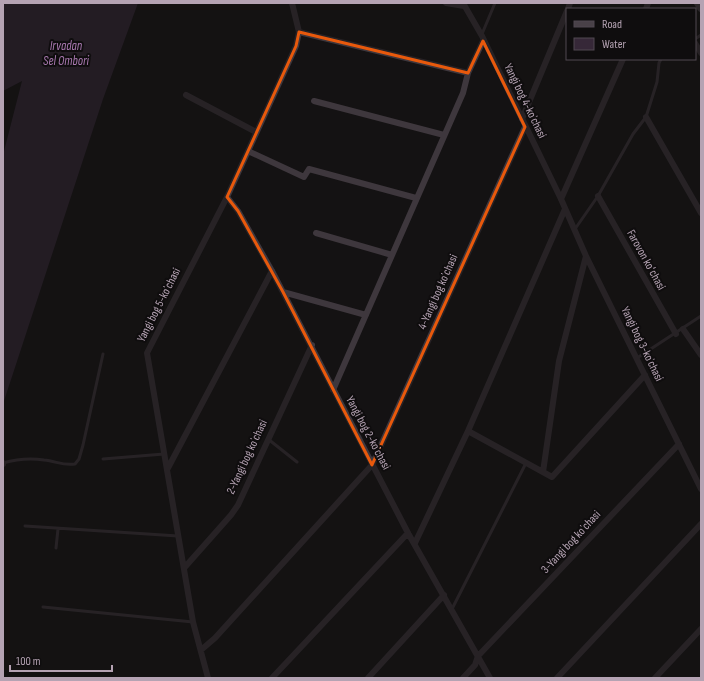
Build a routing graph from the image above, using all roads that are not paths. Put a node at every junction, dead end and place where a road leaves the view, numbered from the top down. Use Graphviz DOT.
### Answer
graph roads {
  1 [pos="292,3"];
  2 [pos="446,3"];
  3 [pos="495,3"];
  4 [pos="698,3"];
  5 [pos="463,4"];
  6 [pos="701,8"];
  7 [pos="566,12"];
  8 [pos="299,32"];
  9 [pos="482,38"];
  10 [pos="696,44"];
  11 [pos="701,53"];
  12 [pos="624,60"];
  13 [pos="660,60"];
  14 [pos="468,73"];
  15 [pos="186,95"];
  16 [pos="314,101"];
  17 [pos="646,117"];
  18 [pos="522,119"];
  19 [pos="525,127"];
  20 [pos="256,132"];
  21 [pos="444,136"];
  22 [pos="248,150"];
  23 [pos="598,196"];
  24 [pos="227,197"];
  25 [pos="416,198"];
  26 [pos="561,199"];
  27 [pos="565,209"];
  28 [pos="701,213"];
  29 [pos="575,229"];
  30 [pos="316,233"];
  31 [pos="392,255"];
  32 [pos="586,256"];
  33 [pos="272,271"];
  34 [pos="283,292"];
  35 [pos="366,315"];
  36 [pos="701,316"];
  37 [pos="683,329"];
  38 [pos="676,334"];
  39 [pos="312,345"];
  40 [pos="103,354"];
  41 [pos="701,355"];
  42 [pos="638,358"];
  43 [pos="645,375"];
  44 [pos="333,390"];
  45 [pos="468,431"];
  46 [pos="268,439"];
  47 [pos="679,444"];
  48 [pos="165,454"];
  49 [pos="103,459"];
  50 [pos="297,462"];
  51 [pos="3,463"];
  52 [pos="526,463"];
  53 [pos="372,465"];
  54 [pos="168,468"];
  55 [pos="543,472"];
  56 [pos="701,489"];
  57 [pos="701,524"];
  58 [pos="25,526"];
  59 [pos="58,529"];
  60 [pos="408,532"];
  61 [pos="178,536"];
  62 [pos="415,543"];
  63 [pos="56,548"];
  64 [pos="184,567"];
  65 [pos="444,595"];
  66 [pos="43,607"];
  67 [pos="452,609"];
  68 [pos="194,622"];
  69 [pos="701,629"];
  70 [pos="201,650"];
  71 [pos="478,656"];
  72 [pos="208,678"];
  73 [pos="272,678"];
  74 [pos="368,678"];
  75 [pos="463,678"];
  76 [pos="490,678"];
  77 [pos="557,678"];
  78 [pos="655,678"];
  1 -- 8 [label="street"];
  2 -- 5 [label="street"];
  3 -- 9 [label="lane"];
  4 -- 6 [label="main road"];
  5 -- 9 [label="street, Yangi bog 4-koʼchasi"];
  7 -- 18 [label="street"];
  8 -- 14 [label="street"];
  8 -- 20 [label="street, Yangi bog 5-koʼchasi"];
  9 -- 14 [label="street"];
  9 -- 18 [label="street, Yangi bog 4-koʼchasi"];
  10 -- 11 [label="street"];
  12 -- 26 [label="street"];
  13 -- 17 [label="lane"];
  14 -- 21 [label="street"];
  15 -- 20 [label="street"];
  16 -- 21 [label="street"];
  17 -- 23 [label="lane"];
  17 -- 28 [label="street"];
  18 -- 19 [label="street, Yangi bog 4-koʼchasi"];
  19 -- 26 [label="street, Yangi bog 4-koʼchasi"];
  19 -- 53 [label="street, 4-Yangi bog koʼchasi"];
  20 -- 22 [label="street, Yangi bog 5-koʼchasi"];
  21 -- 25 [label="street"];
  22 -- 24 [label="street, Yangi bog 5-koʼchasi"];
  22 -- 25 [label="street"];
  23 -- 29 [label="lane"];
  23 -- 38 [label="street, Farovon koʻchasi"];
  24 -- 33 [label="street, Yangi bog 2-koʼchasi"];
  24 -- 48 [label="street, Yangi bog 5-koʼchasi"];
  25 -- 31 [label="street"];
  26 -- 27 [label="street, Yangi bog 4-koʼchasi"];
  27 -- 29 [label="street, Yangi bog 3-koʼchasi"];
  27 -- 45 [label="street"];
  29 -- 32 [label="street, Yangi bog 3-koʼchasi"];
  30 -- 31 [label="street"];
  31 -- 35 [label="street"];
  32 -- 42 [label="street, Yangi bog 3-koʼchasi"];
  32 -- 55 [label="street"];
  33 -- 34 [label="street, Yangi bog 2-koʼchasi"];
  33 -- 54 [label="street"];
  34 -- 35 [label="street"];
  34 -- 39 [label="street, Yangi bog 2-koʼchasi"];
  35 -- 44 [label="street"];
  36 -- 37 [label="lane"];
  37 -- 38 [label="lane"];
  37 -- 41 [label="street"];
  38 -- 42 [label="lane"];
  39 -- 44 [label="street, Yangi bog 2-koʼchasi"];
  39 -- 46 [label="street, 2-Yangi bog koʼchasi"];
  40 -- 51 [label="lane"];
  42 -- 43 [label="street, Yangi bog 3-koʼchasi"];
  43 -- 47 [label="street, Yangi bog 3-koʼchasi"];
  43 -- 55 [label="street"];
  44 -- 53 [label="street, Yangi bog 2-koʼchasi"];
  45 -- 52 [label="street"];
  45 -- 62 [label="street"];
  46 -- 50 [label="lane"];
  46 -- 64 [label="street, 2-Yangi bog koʼchasi"];
  47 -- 56 [label="street, Yangi bog 3-koʼchasi"];
  47 -- 71 [label="street, 3-Yangi bog koʼchasi"];
  48 -- 49 [label="lane"];
  48 -- 54 [label="street, Yangi bog 5-koʼchasi"];
  52 -- 55 [label="street"];
  52 -- 67 [label="lane"];
  53 -- 60 [label="street, Yangi bog 2-koʼchasi"];
  53 -- 70 [label="street"];
  54 -- 61 [label="street, Yangi bog 5-koʼchasi"];
  57 -- 77 [label="street"];
  58 -- 59 [label="lane"];
  59 -- 61 [label="lane"];
  59 -- 63 [label="lane"];
  60 -- 62 [label="street, Yangi bog 2-koʼchasi"];
  60 -- 73 [label="street"];
  61 -- 64 [label="street, Yangi bog 5-koʼchasi"];
  62 -- 65 [label="street, Yangi bog 2-koʼchasi"];
  64 -- 68 [label="street, Yangi bog 5-koʼchasi"];
  65 -- 67 [label="street, Yangi bog 2-koʼchasi"];
  65 -- 74 [label="street"];
  66 -- 68 [label="lane"];
  67 -- 71 [label="street, Yangi bog 2-koʼchasi"];
  68 -- 70 [label="street, Yangi bog 5-koʼchasi"];
  69 -- 78 [label="street"];
  70 -- 72 [label="street, Yangi bog 5-koʼchasi"];
  71 -- 75 [label="street"];
  71 -- 76 [label="street, Yangi bog 2-koʼchasi"];
}
